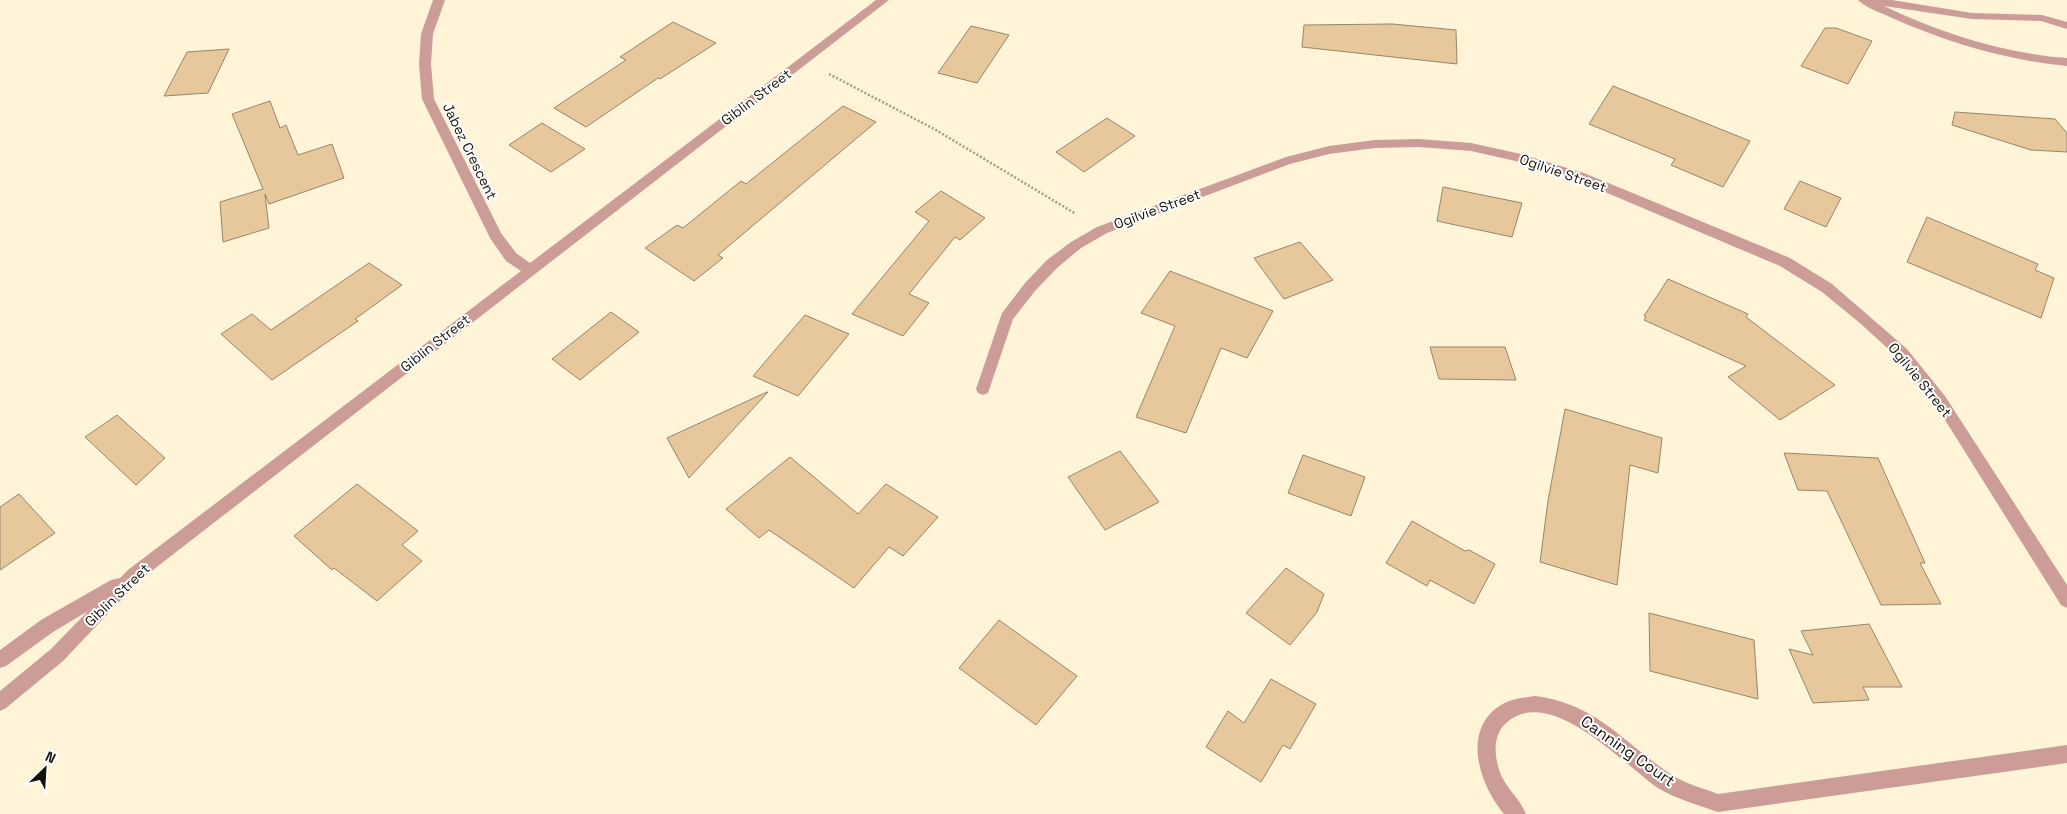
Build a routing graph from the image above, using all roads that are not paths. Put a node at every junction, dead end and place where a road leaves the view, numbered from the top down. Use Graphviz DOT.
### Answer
graph roads {
  1 [pos="439,0"];
  2 [pos="883,0"];
  3 [pos="1864,0"];
  4 [pos="1873,0"];
  5 [pos="2067,26"];
  6 [pos="2067,62"];
  7 [pos="530,270"];
  8 [pos="983,389"];
  9 [pos="134,575"];
  10 [pos="2067,600"];
  11 [pos="0,660"];
  12 [pos="0,702"];
  13 [pos="2067,754"];
  14 [pos="1719,809"];
  15 [pos="1517,814"];
  1 -- 7 [label="street, Jabez Crescent"];
  2 -- 7 [label="street, Giblin Street"];
  3 -- 6 [label="street"];
  4 -- 5 [label="street"];
  7 -- 9 [label="street, Giblin Street"];
  8 -- 10 [label="street, Ogilvie Street"];
  9 -- 11 [label="street"];
  9 -- 12 [label="street, Giblin Street"];
  13 -- 14 [label="street, Canning Court"];
  14 -- 15 [label="street, Canning Court"];
}
